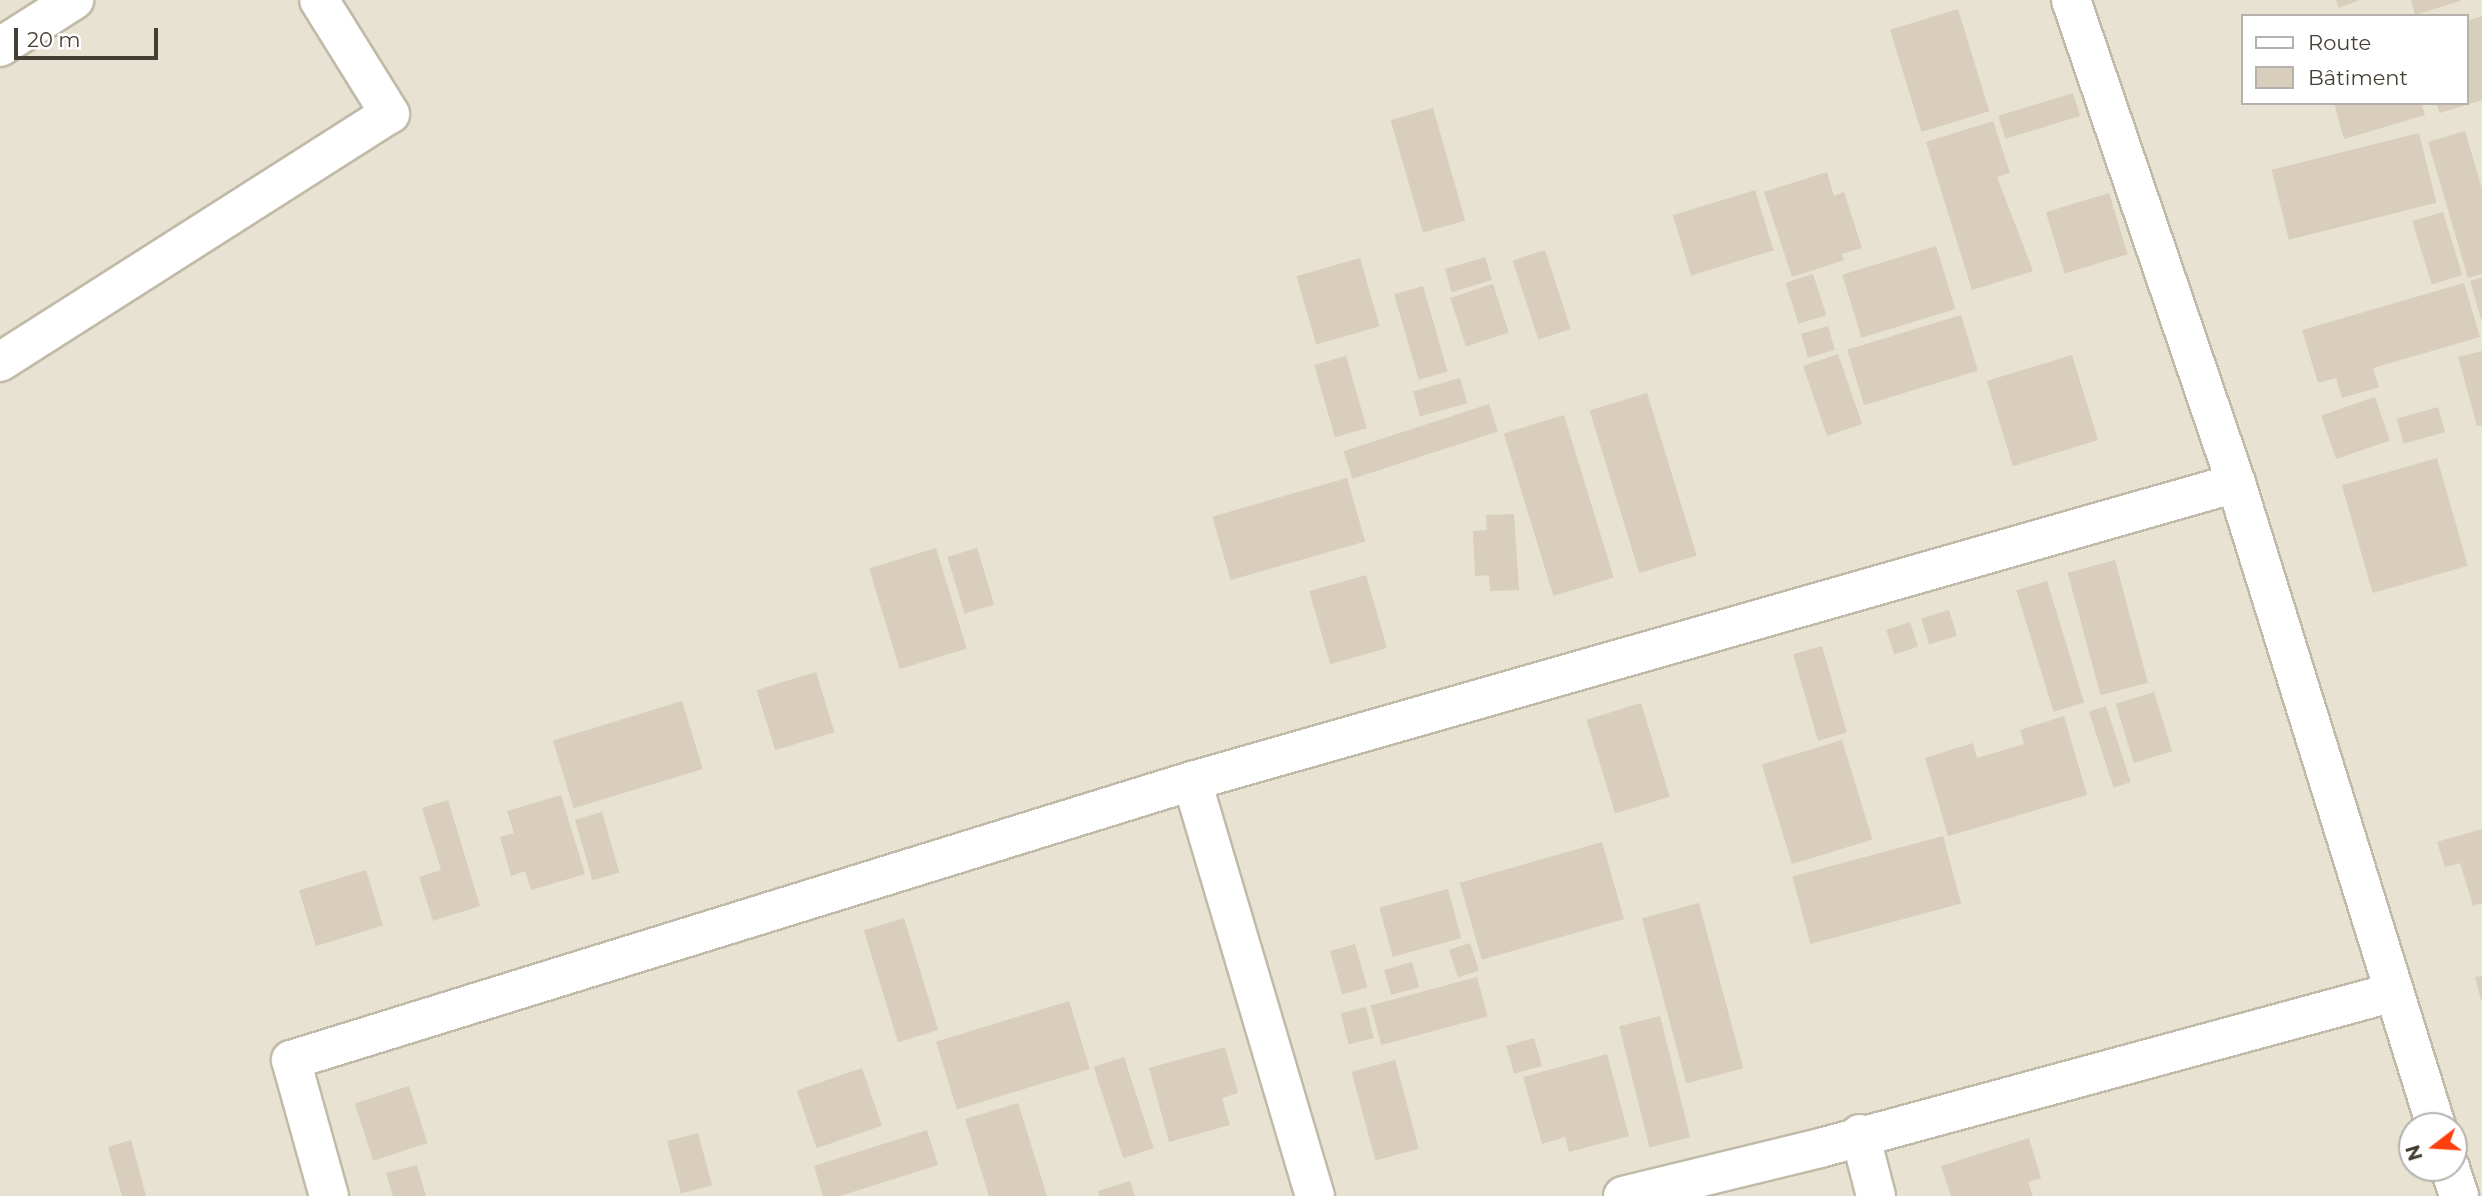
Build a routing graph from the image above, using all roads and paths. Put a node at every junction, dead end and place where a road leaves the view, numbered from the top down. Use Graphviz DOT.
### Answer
graph roads {
  1 [pos="74,0"];
  2 [pos="319,0"];
  3 [pos="2071,0"];
  4 [pos="0,47"];
  5 [pos="0,362"];
  6 [pos="2236,483"];
  7 [pos="1192,782"];
  8 [pos="2394,992"];
  9 [pos="2432,1112"];
  10 [pos="1860,1134"];
  11 [pos="329,1196"];
  12 [pos="1315,1196"];
  13 [pos="1623,1196"];
  14 [pos="1876,1196"];
  1 -- 4 [label="street"];
  2 -- 5 [label="street"];
  3 -- 6 [label="street"];
  6 -- 7 [label="street"];
  6 -- 8 [label="street"];
  7 -- 11 [label="street"];
  7 -- 12 [label="street"];
  8 -- 9 [label="street"];
  8 -- 10 [label="street"];
  10 -- 13 [label="street"];
  10 -- 14 [label="street"];
}
